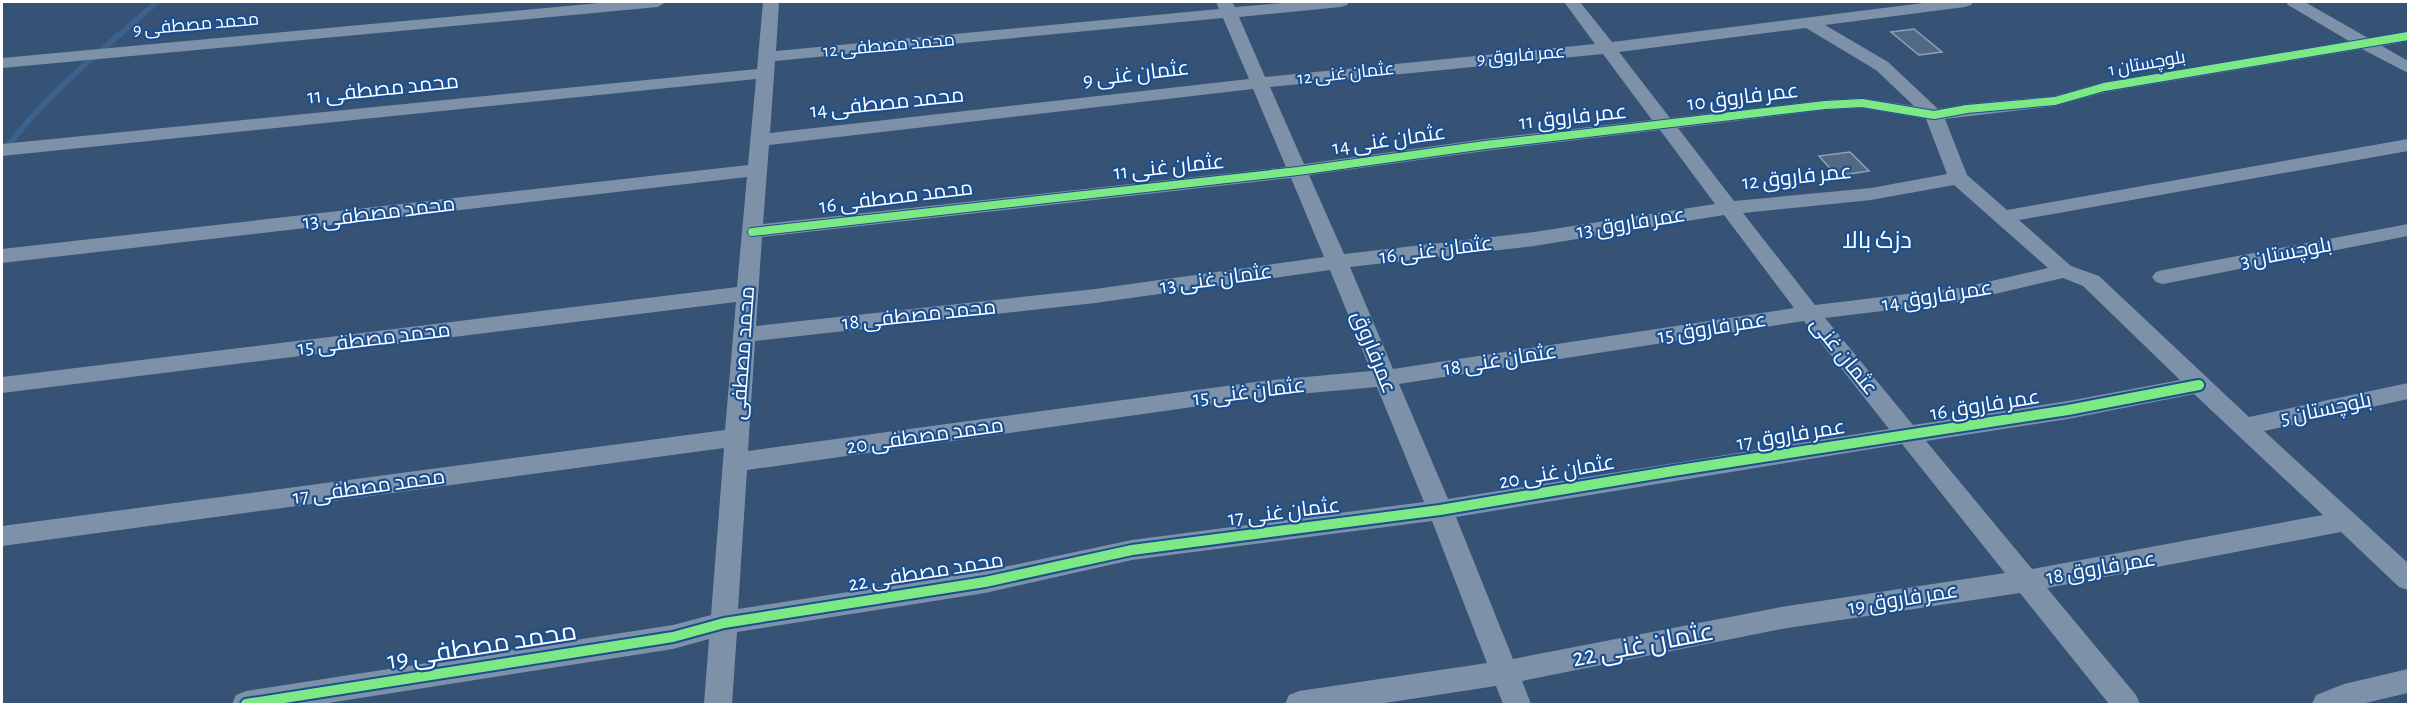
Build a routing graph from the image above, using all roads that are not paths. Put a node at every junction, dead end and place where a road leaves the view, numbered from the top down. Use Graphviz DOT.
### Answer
graph roads {
  1 [pos="658,2"];
  2 [pos="771,2"];
  3 [pos="1341,2"];
  4 [pos="1572,2"];
  5 [pos="1965,2"];
  6 [pos="2294,2"];
  7 [pos="1226,7"];
  8 [pos="1808,22"];
  9 [pos="2409,36"];
  10 [pos="2367,44"];
  11 [pos="1609,48"];
  12 [pos="2,63"];
  13 [pos="766,65"];
  14 [pos="1434,65"];
  15 [pos="2409,68"];
  16 [pos="1259,83"];
  17 [pos="1825,105"];
  18 [pos="1019,111"];
  19 [pos="1934,115"];
  20 [pos="1665,125"];
  21 [pos="760,140"];
  22 [pos="1485,145"];
  23 [pos="2409,145"];
  24 [pos="3,149"];
  25 [pos="757,170"];
  26 [pos="1298,171"];
  27 [pos="1958,178"];
  28 [pos="1044,198"];
  29 [pos="1728,208"];
  30 [pos="2003,217"];
  31 [pos="2409,230"];
  32 [pos="752,232"];
  33 [pos="1534,239"];
  34 [pos="2,256"];
  35 [pos="1337,262"];
  36 [pos="2064,272"];
  37 [pos="2163,277"];
  38 [pos="747,293"];
  39 [pos="1095,296"];
  40 [pos="1809,313"];
  41 [pos="744,334"];
  42 [pos="1615,342"];
  43 [pos="1384,378"];
  44 [pos="2,385"];
  45 [pos="2199,385"];
  46 [pos="2409,391"];
  47 [pos="1114,410"];
  48 [pos="2244,427"];
  49 [pos="1908,435"];
  50 [pos="737,436"];
  51 [pos="735,462"];
  52 [pos="1679,470"];
  53 [pos="1440,510"];
  54 [pos="2345,521"];
  55 [pos="2,537"];
  56 [pos="1132,550"];
  57 [pos="2409,579"];
  58 [pos="2025,581"];
  59 [pos="1781,618"];
  60 [pos="724,623"];
  61 [pos="1504,673"];
  62 [pos="2409,681"];
  63 [pos="2335,700"];
  64 [pos="246,705"];
  65 [pos="718,705"];
  66 [pos="1299,705"];
  67 [pos="1517,705"];
  68 [pos="2126,705"];
  1 -- 12 [label="street, محمد مصطفی 9"];
  2 -- 13 [label="street, محمد مصطفی"];
  3 -- 7 [label="street, محمد مصطفی 12"];
  4 -- 11 [label="street, عثمان غنی"];
  5 -- 8 [label="street, عمر فاروق 9"];
  6 -- 10 [label="street"];
  7 -- 13 [label="street, محمد مصطفی 12"];
  7 -- 16 [label="street, عمرفاروق"];
  8 -- 11 [label="street, عمر فاروق 9"];
  8 -- 19 [label="street"];
  9 -- 10 [label="street, بلوچستان 1"];
  10 -- 15 [label="street"];
  10 -- 19 [label="street, بلوچستان 1"];
  11 -- 14 [label="street, عمر فاروق 9"];
  11 -- 20 [label="street, عثمان غنی"];
  13 -- 21 [label="street, محمد مصطفی"];
  13 -- 24 [label="street, محمد مصطفی 11"];
  14 -- 16 [label="street, عثمان غنی 12"];
  16 -- 18 [label="street, عثمان غنی 9"];
  16 -- 26 [label="street, عمرفاروق"];
  17 -- 19 [label="street, بلوچستان 1"];
  17 -- 20 [label="street, عمر فاروق 10"];
  18 -- 21 [label="street, محمد مصطفی 14"];
  19 -- 27 [label="street"];
  20 -- 22 [label="street, عمر فاروق 11"];
  20 -- 29 [label="street, عثمان غنی"];
  21 -- 25 [label="street, محمد مصطفی"];
  22 -- 26 [label="street, عثمان غنی 14"];
  23 -- 30 [label="street"];
  25 -- 32 [label="street, محمد مصطفی"];
  25 -- 34 [label="street, محمد مصطفی 13"];
  26 -- 28 [label="street, عثمان غنی 11"];
  26 -- 35 [label="street, عمرفاروق"];
  27 -- 29 [label="street, عمر فاروق 12"];
  27 -- 30 [label="street"];
  28 -- 32 [label="street, محمد مصطفی 16"];
  29 -- 33 [label="street, عمر فاروق 13"];
  29 -- 40 [label="street, عثمان غنی"];
  30 -- 36 [label="street"];
  31 -- 37 [label="street, بلوچستان 3"];
  32 -- 38 [label="street, محمد مصطفی"];
  33 -- 35 [label="street, عثمان غنی 16"];
  35 -- 39 [label="street, عثمان غنی 13"];
  35 -- 43 [label="street, عمرفاروق"];
  36 -- 40 [label="street, عمر فاروق 14"];
  36 -- 45 [label="street"];
  38 -- 41 [label="street, محمد مصطفی"];
  38 -- 44 [label="street, محمد مصطفی 15"];
  39 -- 41 [label="street, محمد مصطفی 18"];
  40 -- 42 [label="street, عمر فاروق 15"];
  40 -- 49 [label="street, عثمان غنی"];
  41 -- 50 [label="street, محمد مصطفی"];
  42 -- 43 [label="street, عثمان غنی 18"];
  43 -- 47 [label="street, عثمان غنی 15"];
  43 -- 53 [label="street, عمرفاروق"];
  45 -- 48 [label="street"];
  45 -- 49 [label="street, عمر فاروق 16"];
  46 -- 48 [label="street, بلوچستان 5"];
  47 -- 51 [label="street, محمد مصطفی 20"];
  48 -- 54 [label="street"];
  49 -- 52 [label="street, عمر فاروق 17"];
  49 -- 58 [label="street, عثمان غنی"];
  50 -- 51 [label="street, محمد مصطفی"];
  50 -- 55 [label="street, محمد مصطفی 17"];
  51 -- 60 [label="street, محمد مصطفی"];
  52 -- 53 [label="street, عثمان غنی 20"];
  53 -- 56 [label="street, عثمان غنی 17"];
  53 -- 61 [label="street, عمرفاروق"];
  54 -- 57 [label="street"];
  54 -- 58 [label="street, عمر فاروق 18"];
  56 -- 60 [label="street, محمد مصطفی 22"];
  58 -- 59 [label="street, عمر فاروق 19"];
  58 -- 68 [label="street, عثمان غنی"];
  59 -- 61 [label="street, عثمان غنی 22"];
  60 -- 64 [label="street, محمد مصطفی 19"];
  60 -- 65 [label="street, محمد مصطفی"];
  61 -- 66 [label="street, عثمان غنی 22"];
  61 -- 67 [label="street, عمرفاروق"];
  62 -- 63 [label="street"];
}
